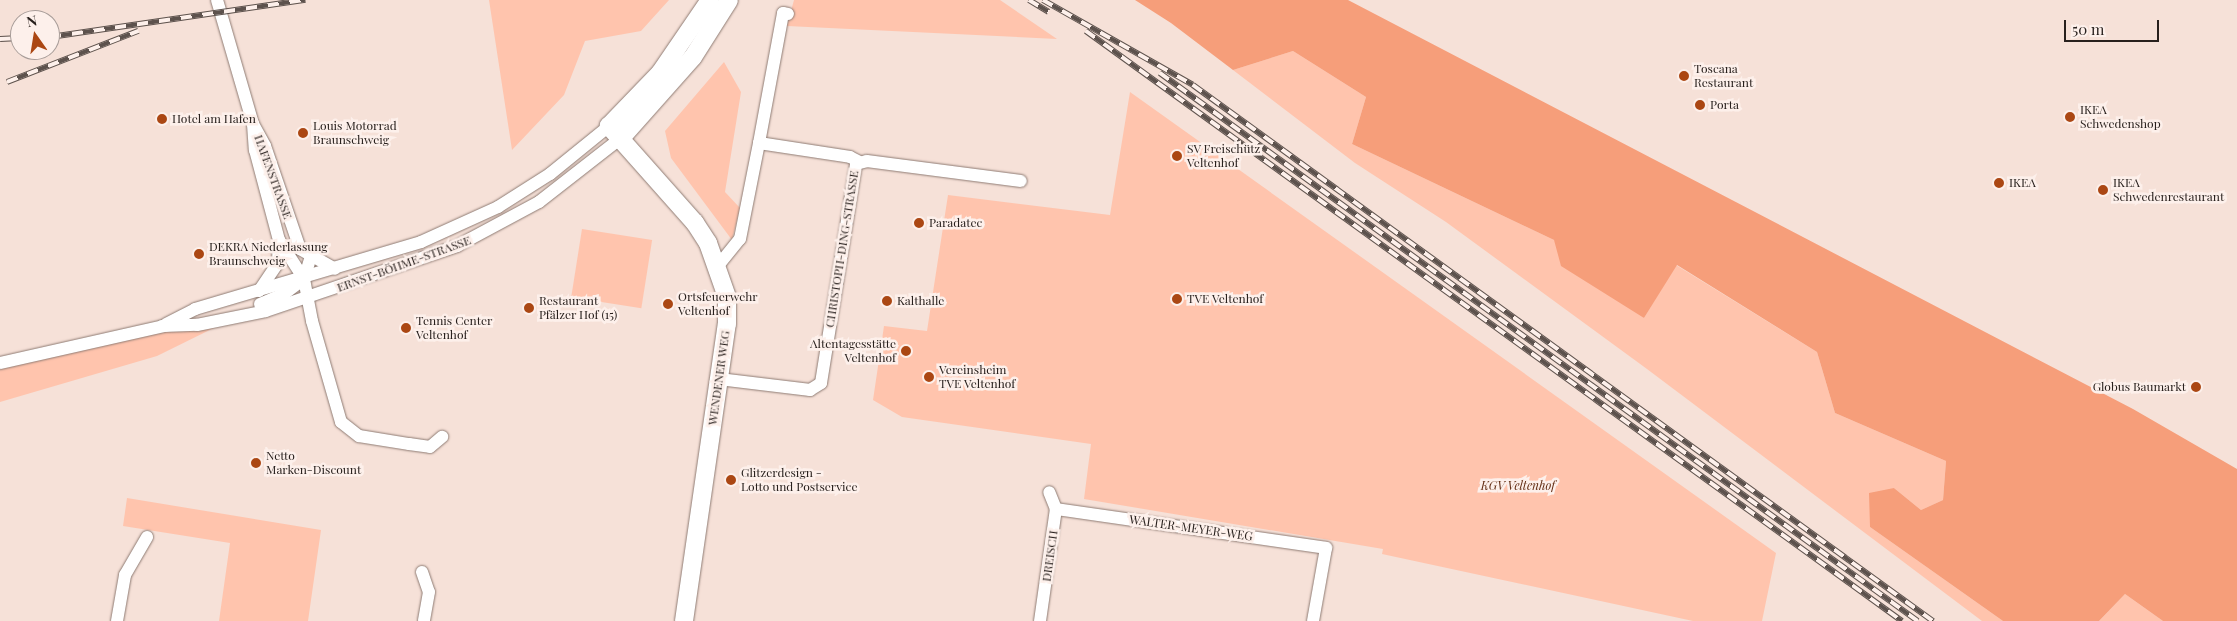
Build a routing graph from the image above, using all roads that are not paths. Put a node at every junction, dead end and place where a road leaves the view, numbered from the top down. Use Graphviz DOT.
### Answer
graph roads {
  1 [pos="217,0"];
  2 [pos="710,0"];
  3 [pos="729,0"];
  4 [pos="788,14"];
  5 [pos="253,124"];
  6 [pos="615,132"];
  7 [pos="759,143"];
  8 [pos="860,162"];
  9 [pos="1021,181"];
  10 [pos="279,240"];
  11 [pos="311,256"];
  12 [pos="718,267"];
  13 [pos="335,269"];
  14 [pos="304,278"];
  15 [pos="259,291"];
  16 [pos="307,299"];
  17 [pos="162,326"];
  18 [pos="0,363"];
  19 [pos="719,379"];
  20 [pos="442,437"];
  21 [pos="1049,492"];
  22 [pos="1056,509"];
  23 [pos="147,537"];
  24 [pos="422,572"];
  25 [pos="117,621"];
  26 [pos="424,621"];
  27 [pos="684,621"];
  28 [pos="1040,621"];
  29 [pos="1313,621"];
  1 -- 5 [label="street, HAFENSTRASSE"];
  2 -- 6 [label="street, ERNST-BÖHME-STRASSE"];
  3 -- 6 [label="street, ERNST-BÖHME-STRASSE"];
  4 -- 7 [label="street"];
  5 -- 10 [label="street, HAFENSTRASSE"];
  5 -- 11 [label="street, HAFENSTRASSE"];
  6 -- 12 [label="street, WENDENER WEG"];
  6 -- 13 [label="street, ERNST-BÖHME-STRASSE"];
  6 -- 16 [label="street, ERNST-BÖHME-STRASSE"];
  7 -- 8 [label="street, CHRISTOPH-DING-STRASSE"];
  7 -- 12 [label="street"];
  8 -- 9 [label="street, CHRISTOPH-DING-STRASSE"];
  8 -- 19 [label="street, CHRISTOPH-DING-STRASSE"];
  10 -- 14 [label="street, HAFENSTRASSE"];
  10 -- 15 [label="street, HAFENSTRASSE"];
  11 -- 13 [label="street, HAFENSTRASSE"];
  11 -- 14 [label="street"];
  12 -- 19 [label="street, WENDENER WEG"];
  13 -- 14 [label="street, ERNST-BÖHME-STRASSE"];
  14 -- 15 [label="street, ERNST-BÖHME-STRASSE"];
  14 -- 16 [label="street"];
  14 -- 17 [label="street, ERNST-BÖHME-STRASSE"];
  15 -- 17 [label="street, ERNST-BÖHME-STRASSE"];
  16 -- 17 [label="street, ERNST-BÖHME-STRASSE"];
  16 -- 20 [label="street"];
  17 -- 18 [label="street, ERNST-BÖHME-STRASSE"];
  19 -- 27 [label="street, WENDENER WEG"];
  21 -- 22 [label="street"];
  22 -- 28 [label="street, DREISCH"];
  22 -- 29 [label="street, WALTER-MEYER-WEG"];
  23 -- 25 [label="street"];
  24 -- 26 [label="street"];
}
